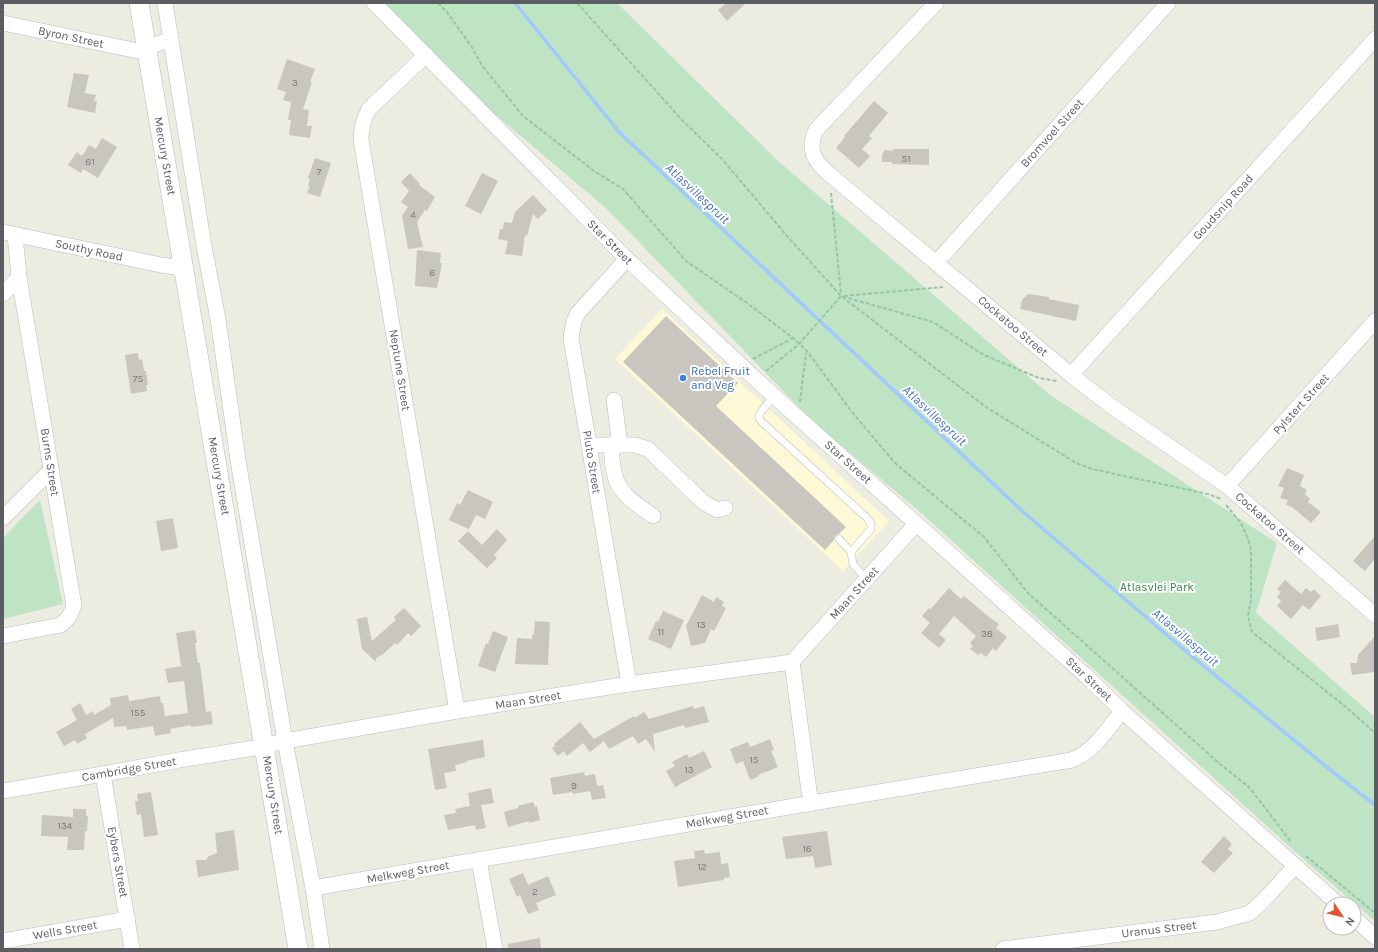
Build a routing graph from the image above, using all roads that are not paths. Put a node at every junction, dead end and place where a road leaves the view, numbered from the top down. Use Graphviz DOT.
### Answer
graph roads {
  1 [pos="130,3"];
  2 [pos="140,3"];
  3 [pos="165,3"];
  4 [pos="374,3"];
  5 [pos="936,3"];
  6 [pos="1168,3"];
  7 [pos="3,23"];
  8 [pos="171,39"];
  9 [pos="1375,39"];
  10 [pos="142,49"];
  11 [pos="426,55"];
  12 [pos="9,234"];
  13 [pos="627,259"];
  14 [pos="936,263"];
  15 [pos="179,267"];
  16 [pos="19,277"];
  17 [pos="3,294"];
  18 [pos="1375,321"];
  19 [pos="1065,378"];
  20 [pos="774,396"];
  21 [pos="614,400"];
  22 [pos="590,445"];
  23 [pos="615,445"];
  24 [pos="51,470"];
  25 [pos="1227,486"];
  26 [pos="725,508"];
  27 [pos="652,516"];
  28 [pos="3,518"];
  29 [pos="916,524"];
  30 [pos="839,539"];
  31 [pos="851,552"];
  32 [pos="866,579"];
  33 [pos="1374,612"];
  34 [pos="3,636"];
  35 [pos="792,662"];
  36 [pos="629,684"];
  37 [pos="457,711"];
  38 [pos="1122,711"];
  39 [pos="285,741"];
  40 [pos="260,747"];
  41 [pos="103,774"];
  42 [pos="3,791"];
  43 [pos="812,803"];
  44 [pos="479,860"];
  45 [pos="1295,866"];
  46 [pos="313,888"];
  47 [pos="1329,896"];
  48 [pos="128,919"];
  49 [pos="1362,925"];
  50 [pos="1375,937"];
  51 [pos="3,941"];
  52 [pos="132,949"];
  53 [pos="289,949"];
  54 [pos="298,949"];
  55 [pos="322,949"];
  56 [pos="495,949"];
  57 [pos="1003,949"];
  1 -- 10 [label="street, Mercury Street"];
  2 -- 10 [label="street, Mercury Street"];
  3 -- 8 [label="street, Mercury Street"];
  4 -- 11 [label="street, Star Street"];
  5 -- 14 [label="street, Cockatoo Street"];
  6 -- 14 [label="street, Bromvoel Street"];
  7 -- 10 [label="street, Byron Street"];
  8 -- 10 [label="street"];
  8 -- 39 [label="street, Mercury Street"];
  9 -- 19 [label="street, Goudsnip Road"];
  10 -- 15 [label="street, Mercury Street"];
  11 -- 13 [label="street, Star Street"];
  11 -- 37 [label="street, Neptune Street"];
  12 -- 15 [label="street, Southy Road"];
  12 -- 16 [label="street, Burns Street"];
  13 -- 20 [label="street, Star Street"];
  13 -- 22 [label="street, Pluto Street"];
  14 -- 19 [label="street, Cockatoo Street"];
  15 -- 40 [label="street, Mercury Street"];
  16 -- 17 [label="street"];
  16 -- 24 [label="street, Burns Street"];
  18 -- 25 [label="street, Pylstert Street"];
  19 -- 25 [label="street, Cockatoo Street"];
  20 -- 29 [label="street, Star Street"];
  20 -- 31 [label="lane"];
  21 -- 23 [label="street"];
  22 -- 23 [label="street"];
  22 -- 36 [label="street, Pluto Street"];
  23 -- 26 [label="street"];
  23 -- 27 [label="street"];
  24 -- 28 [label="street"];
  24 -- 34 [label="street, Burns Street"];
  25 -- 33 [label="street, Cockatoo Street"];
  29 -- 32 [label="street, Maan Street"];
  29 -- 38 [label="street, Star Street"];
  30 -- 31 [label="lane"];
  31 -- 32 [label="lane"];
  32 -- 35 [label="street, Maan Street"];
  35 -- 36 [label="street, Maan Street"];
  35 -- 43 [label="street"];
  36 -- 37 [label="street, Maan Street"];
  37 -- 39 [label="street, Maan Street"];
  38 -- 43 [label="street, Melkweg Street"];
  38 -- 45 [label="street, Star Street"];
  39 -- 40 [label="street, Maan Street"];
  39 -- 46 [label="street, Mercury Street"];
  40 -- 41 [label="street, Cambridge Street"];
  40 -- 53 [label="street, Mercury Street"];
  40 -- 54 [label="street, Mercury Street"];
  41 -- 42 [label="street, Cambridge Street"];
  41 -- 48 [label="street, Eybers Street"];
  43 -- 44 [label="street, Melkweg Street"];
  44 -- 46 [label="street, Melkweg Street"];
  44 -- 56 [label="street"];
  45 -- 47 [label="street, Star Street"];
  45 -- 57 [label="street, Uranus Street"];
  46 -- 55 [label="street, Mercury Street"];
  48 -- 51 [label="street, Wells Street"];
  48 -- 52 [label="street, Eybers Street"];
  49 -- 50 [label="street"];
}
